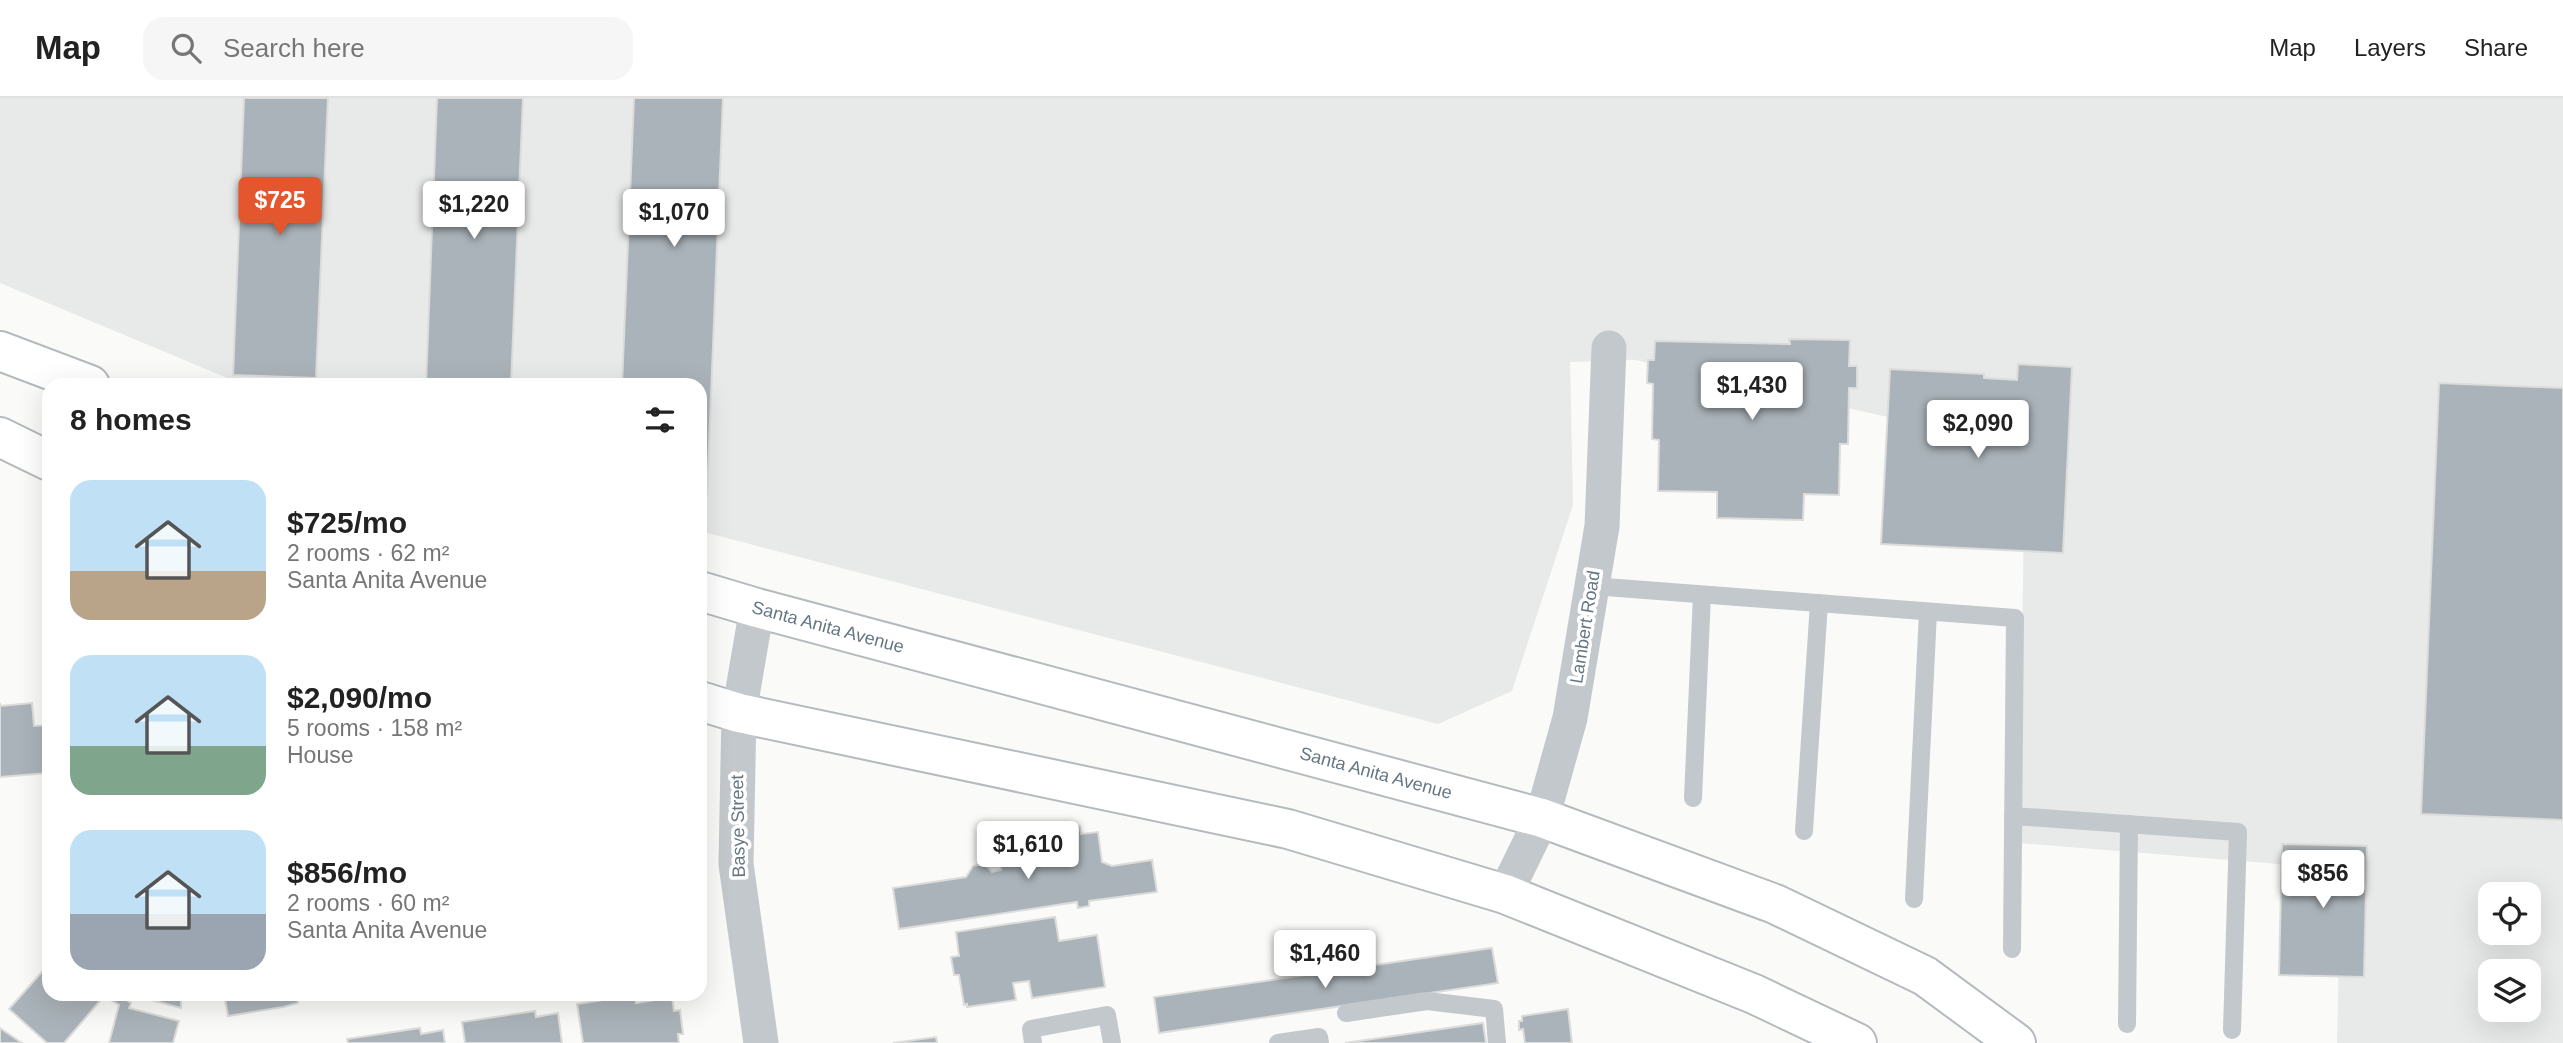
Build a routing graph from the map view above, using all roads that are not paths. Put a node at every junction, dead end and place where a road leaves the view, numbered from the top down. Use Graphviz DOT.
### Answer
graph roads {
  1 [pos="1609,348"];
  2 [pos="0,351"];
  3 [pos="71,378"];
  4 [pos="0,437"];
  5 [pos="42,458"];
  6 [pos="1592,586"];
  7 [pos="707,593"];
  8 [pos="1702,595"];
  9 [pos="1819,603"];
  10 [pos="757,608"];
  11 [pos="1928,611"];
  12 [pos="707,703"];
  13 [pos="739,713"];
  14 [pos="1693,799"];
  15 [pos="2013,816"];
  16 [pos="1542,818"];
  17 [pos="2129,824"];
  18 [pos="1804,831"];
  19 [pos="1505,894"];
  20 [pos="1914,899"];
  21 [pos="2012,949"];
  22 [pos="1346,1013"];
  23 [pos="2127,1024"];
  24 [pos="2232,1030"];
  25 [pos="761,1043"];
  26 [pos="1033,1043"];
  27 [pos="1112,1043"];
  28 [pos="1278,1043"];
  29 [pos="1320,1043"];
  30 [pos="1497,1043"];
  31 [pos="1857,1043"];
  32 [pos="2016,1043"];
  1 -- 6 [label="street, Lambert Road"];
  2 -- 3 [label="main road"];
  4 -- 5 [label="main road"];
  6 -- 8 [label="lane"];
  6 -- 16 [label="street, Lambert Road"];
  7 -- 10 [label="main road, Santa Anita Avenue"];
  8 -- 9 [label="lane"];
  8 -- 14 [label="lane"];
  9 -- 11 [label="lane"];
  9 -- 18 [label="lane"];
  10 -- 13 [label="street, Basye Street"];
  10 -- 16 [label="main road, Santa Anita Avenue"];
  11 -- 15 [label="lane"];
  11 -- 20 [label="lane"];
  12 -- 13 [label="main road"];
  13 -- 19 [label="main road"];
  13 -- 25 [label="street, Basye Street"];
  15 -- 17 [label="lane"];
  15 -- 21 [label="lane"];
  16 -- 19 [label="street, Lambert Road"];
  16 -- 32 [label="main road, Santa Anita Avenue"];
  17 -- 23 [label="lane"];
  17 -- 24 [label="lane"];
  19 -- 31 [label="main road"];
  22 -- 30 [label="lane"];
  26 -- 27 [label="lane"];
  28 -- 29 [label="lane"];
}
